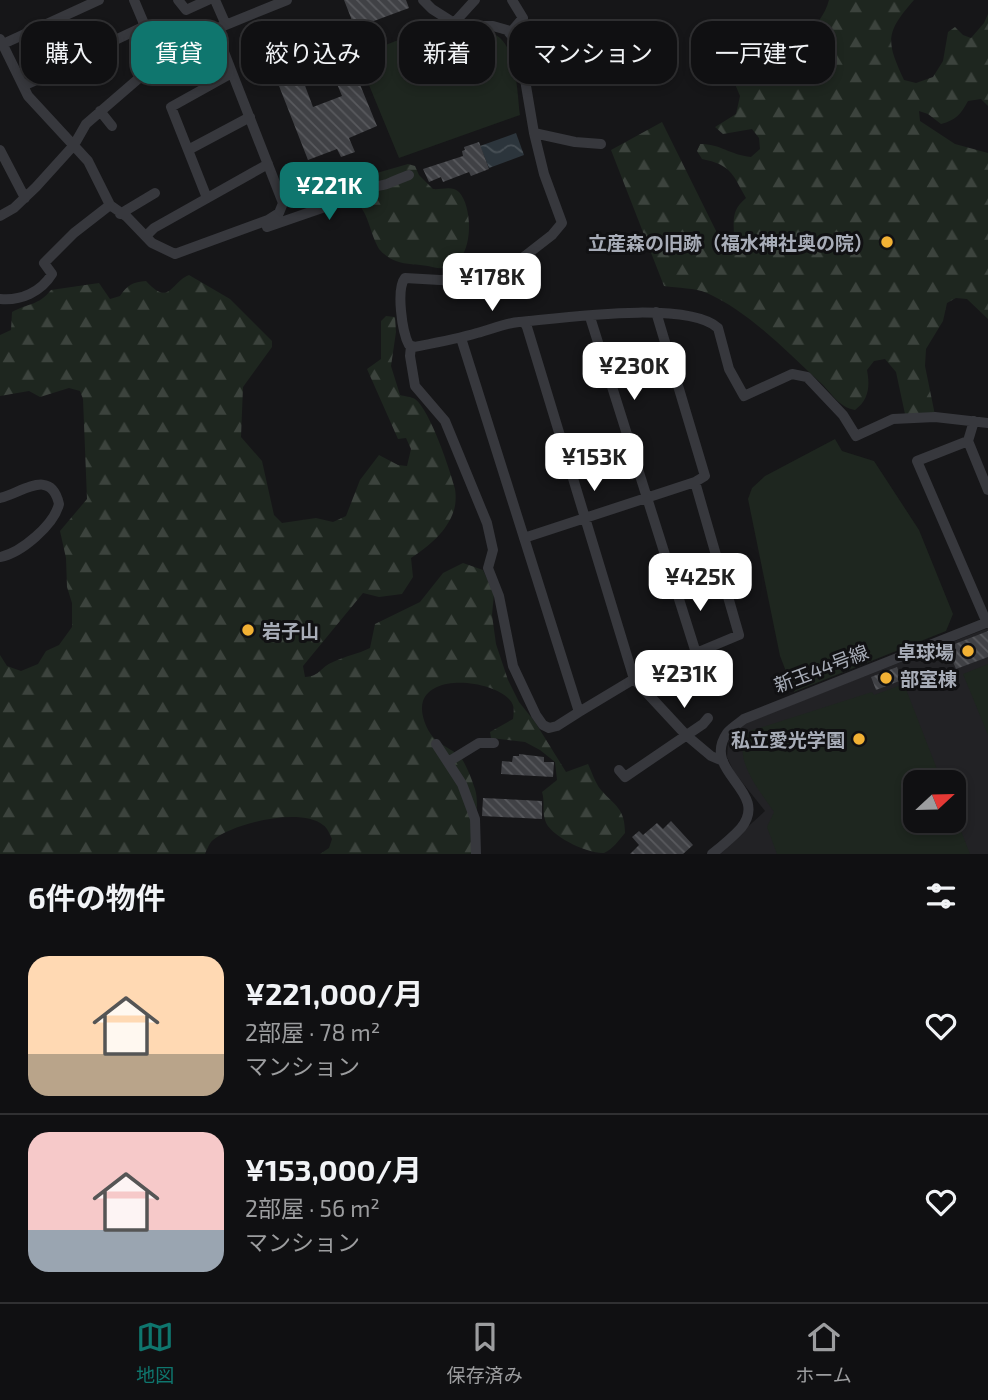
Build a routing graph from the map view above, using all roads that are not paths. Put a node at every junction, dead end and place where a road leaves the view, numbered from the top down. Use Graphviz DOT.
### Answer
graph roads {
  1 [pos="99,0"];
  2 [pos="134,0"];
  3 [pos="177,0"];
  4 [pos="208,0"];
  5 [pos="215,0"];
  6 [pos="287,0"];
  7 [pos="424,0"];
  8 [pos="475,0"];
  9 [pos="512,0"];
  10 [pos="272,3"];
  11 [pos="143,21"];
  12 [pos="219,21"];
  13 [pos="451,21"];
  14 [pos="456,21"];
  15 [pos="520,21"];
  16 [pos="227,24"];
  17 [pos="131,32"];
  18 [pos="1,42"];
  19 [pos="227,54"];
  20 [pos="232,73"];
  21 [pos="133,84"];
  22 [pos="526,84"];
  23 [pos="23,86"];
  24 [pos="100,111"];
  25 [pos="250,117"];
  26 [pos="112,126"];
  27 [pos="534,133"];
  28 [pos="601,144"];
  29 [pos="74,145"];
  30 [pos="0,150"];
  31 [pos="188,150"];
  32 [pos="268,164"];
  33 [pos="409,175"];
  34 [pos="155,193"];
  35 [pos="25,198"];
  36 [pos="207,198"];
  37 [pos="110,205"];
  38 [pos="120,214"];
  39 [pos="0,216"];
  40 [pos="248,227"];
  41 [pos="146,236"];
  42 [pos="0,299"];
  43 [pos="656,312"];
  44 [pos="590,317"];
  45 [pos="524,323"];
  46 [pos="461,338"];
  47 [pos="411,346"];
  48 [pos="974,421"];
  49 [pos="988,423"];
  50 [pos="968,440"];
  51 [pos="695,482"];
  52 [pos="988,490"];
  53 [pos="648,497"];
  54 [pos="0,498"];
  55 [pos="585,517"];
  56 [pos="524,538"];
  57 [pos="0,557"];
  58 [pos="987,622"];
  59 [pos="696,653"];
  60 [pos="635,679"];
  61 [pos="579,712"];
  62 [pos="708,718"];
  63 [pos="685,735"];
  64 [pos="494,743"];
  65 [pos="436,744"];
  66 [pos="723,761"];
  67 [pos="448,762"];
  68 [pos="619,770"];
  69 [pos="476,854"];
  70 [pos="712,854"];
  1 -- 18 [label="street"];
  2 -- 11 [label="street"];
  3 -- 4 [label="street"];
  5 -- 12 [label="street"];
  6 -- 10 [label="street"];
  7 -- 13 [label="street"];
  8 -- 14 [label="street"];
  9 -- 15 [label="street"];
  10 -- 16 [label="street"];
  17 -- 23 [label="street"];
  18 -- 23 [label="street"];
  19 -- 20 [label="street"];
  20 -- 25 [label="street"];
  20 -- 31 [label="street"];
  21 -- 24 [label="street"];
  22 -- 27 [label="street"];
  23 -- 29 [label="street"];
  24 -- 26 [label="street"];
  24 -- 29 [label="street"];
  25 -- 31 [label="street"];
  25 -- 32 [label="street"];
  27 -- 28 [label="street"];
  27 -- 47 [label="street"];
  29 -- 35 [label="street"];
  29 -- 37 [label="street"];
  30 -- 35 [label="street"];
  31 -- 36 [label="street"];
  32 -- 36 [label="street"];
  32 -- 40 [label="street"];
  33 -- 40 [label="street"];
  34 -- 38 [label="street"];
  35 -- 39 [label="street"];
  36 -- 41 [label="street"];
  37 -- 38 [label="street"];
  37 -- 42 [label="street"];
  38 -- 41 [label="street"];
  40 -- 41 [label="street"];
  43 -- 44 [label="street"];
  43 -- 48 [label="street"];
  43 -- 51 [label="street"];
  44 -- 45 [label="street"];
  44 -- 53 [label="street"];
  45 -- 46 [label="street"];
  45 -- 55 [label="street"];
  46 -- 47 [label="street"];
  46 -- 56 [label="street"];
  47 -- 61 [label="street"];
  48 -- 49 [label="street"];
  48 -- 50 [label="street"];
  50 -- 52 [label="street"];
  50 -- 58 [label="street"];
  51 -- 53 [label="street"];
  51 -- 59 [label="street"];
  53 -- 55 [label="street"];
  53 -- 59 [label="street"];
  54 -- 57 [label="street"];
  55 -- 56 [label="street"];
  55 -- 60 [label="street"];
  56 -- 61 [label="street"];
  58 -- 66 [label="street, 新玉44号線"];
  59 -- 60 [label="street"];
  60 -- 61 [label="street"];
  60 -- 63 [label="street"];
  62 -- 63 [label="street"];
  63 -- 66 [label="street"];
  63 -- 68 [label="street"];
  64 -- 67 [label="street"];
  65 -- 67 [label="street"];
  66 -- 70 [label="street"];
  67 -- 69 [label="street"];
}
